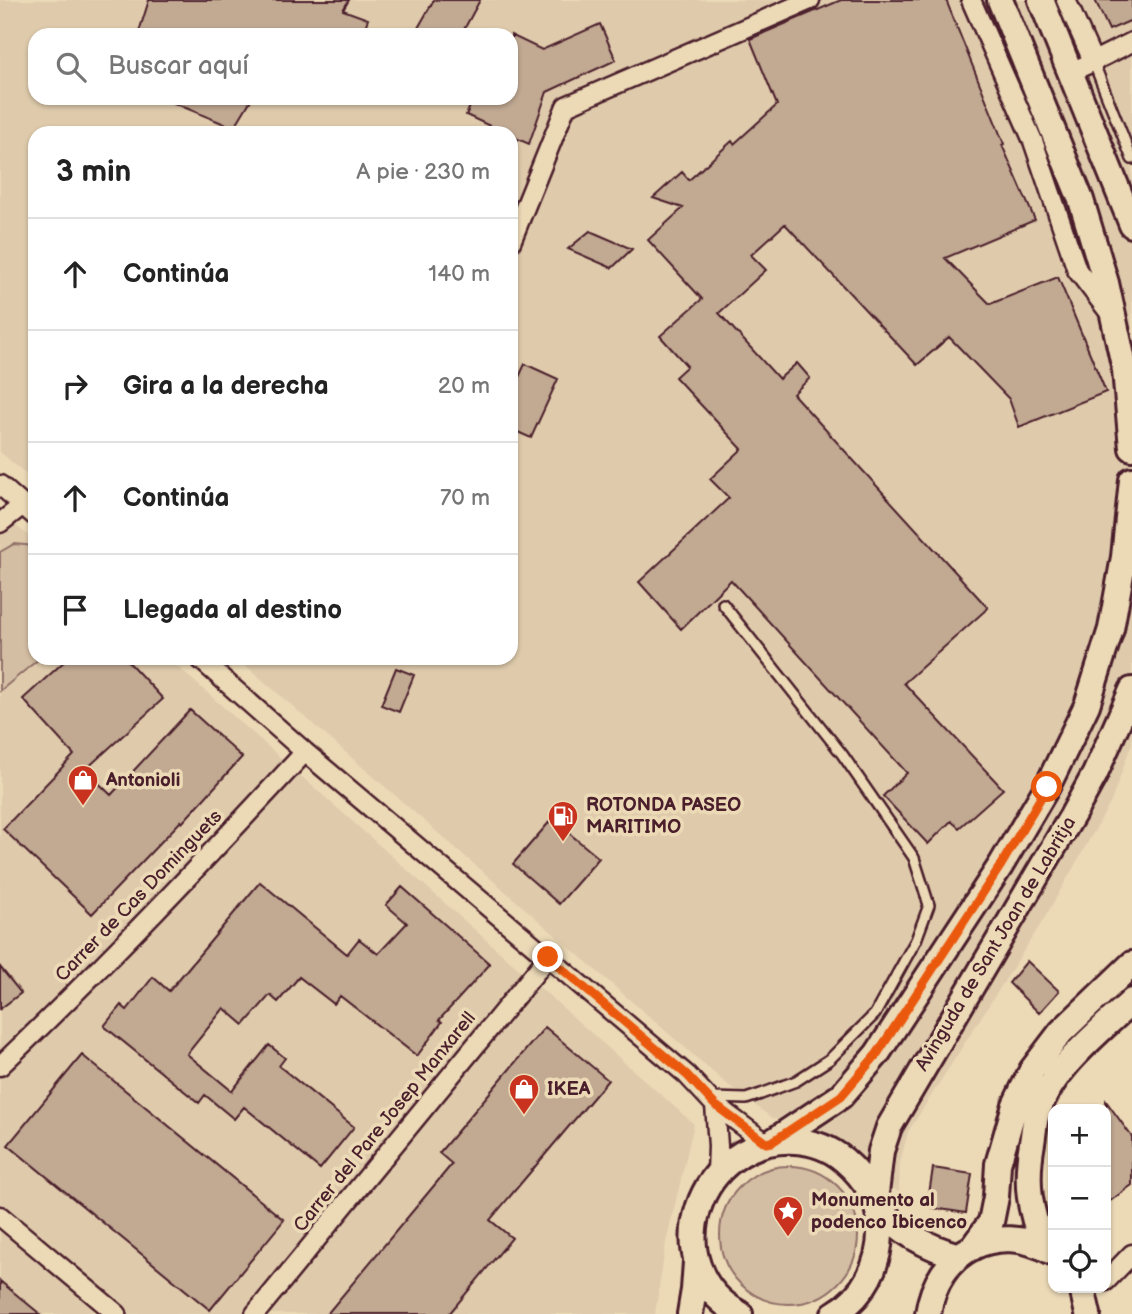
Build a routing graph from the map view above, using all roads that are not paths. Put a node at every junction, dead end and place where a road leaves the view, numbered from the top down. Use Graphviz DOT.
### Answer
graph roads {
  1 [pos="971,0"];
  2 [pos="1000,0"];
  3 [pos="1041,0"];
  4 [pos="1066,0"];
  5 [pos="805,1"];
  6 [pos="1132,42"];
  7 [pos="1082,66"];
  8 [pos="1132,159"];
  9 [pos="518,225"];
  10 [pos="1132,225"];
  11 [pos="1115,318"];
  12 [pos="1132,448"];
  13 [pos="1132,480"];
  14 [pos="0,485"];
  15 [pos="28,509"];
  16 [pos="28,510"];
  17 [pos="0,523"];
  18 [pos="723,604"];
  19 [pos="207,665"];
  20 [pos="1132,690"];
  21 [pos="305,752"];
  22 [pos="548,957"];
  23 [pos="1132,964"];
  24 [pos="1132,1001"];
  25 [pos="0,1066"];
  26 [pos="712,1101"];
  27 [pos="769,1142"];
  28 [pos="717,1172"];
  29 [pos="876,1205"];
  30 [pos="0,1216"];
  31 [pos="1048,1248"];
  32 [pos="1048,1250"];
  33 [pos="965,1252"];
  34 [pos="696,1254"];
  35 [pos="1132,1254"];
  36 [pos="1111,1276"];
  37 [pos="117,1314"];
  38 [pos="255,1314"];
  39 [pos="690,1314"];
  40 [pos="740,1314"];
  41 [pos="834,1314"];
  42 [pos="928,1314"];
  1 -- 11 [label="street"];
  2 -- 11 [label="main road"];
  3 -- 7 [label="main road"];
  4 -- 7 [label="street"];
  5 -- 9 [label="street"];
  6 -- 7 [label="street"];
  7 -- 8 [label="lane"];
  7 -- 10 [label="main road"];
  11 -- 12 [label="main road"];
  13 -- 27 [label="main road, Avinguda de Sant Joan de Labritja"];
  14 -- 15 [label="street"];
  16 -- 17 [label="street"];
  18 -- 26 [label="lane"];
  19 -- 21 [label="street"];
  20 -- 29 [label="main road, Avinguda de Sant Joan de Labritja"];
  21 -- 22 [label="street"];
  21 -- 25 [label="street, Carrer de Cas Dominguets"];
  22 -- 26 [label="street"];
  22 -- 38 [label="street, Carrer del Pare Josep Manxarell"];
  23 -- 33 [label="main road"];
  24 -- 31 [label="main road"];
  26 -- 27 [label="street"];
  26 -- 28 [label="street"];
  27 -- 28 [label="main road, Avinguda de Sant Joan de Labritja"];
  27 -- 29 [label="main road"];
  28 -- 34 [label="main road"];
  29 -- 33 [label="main road"];
  29 -- 41 [label="main road, Avinguda de Sant Joan de Labritja"];
  30 -- 37 [label="street"];
  32 -- 33 [label="main road"];
  33 -- 42 [label="main road"];
  34 -- 39 [label="main road"];
  34 -- 40 [label="main road"];
  35 -- 36 [label="street"];
}
